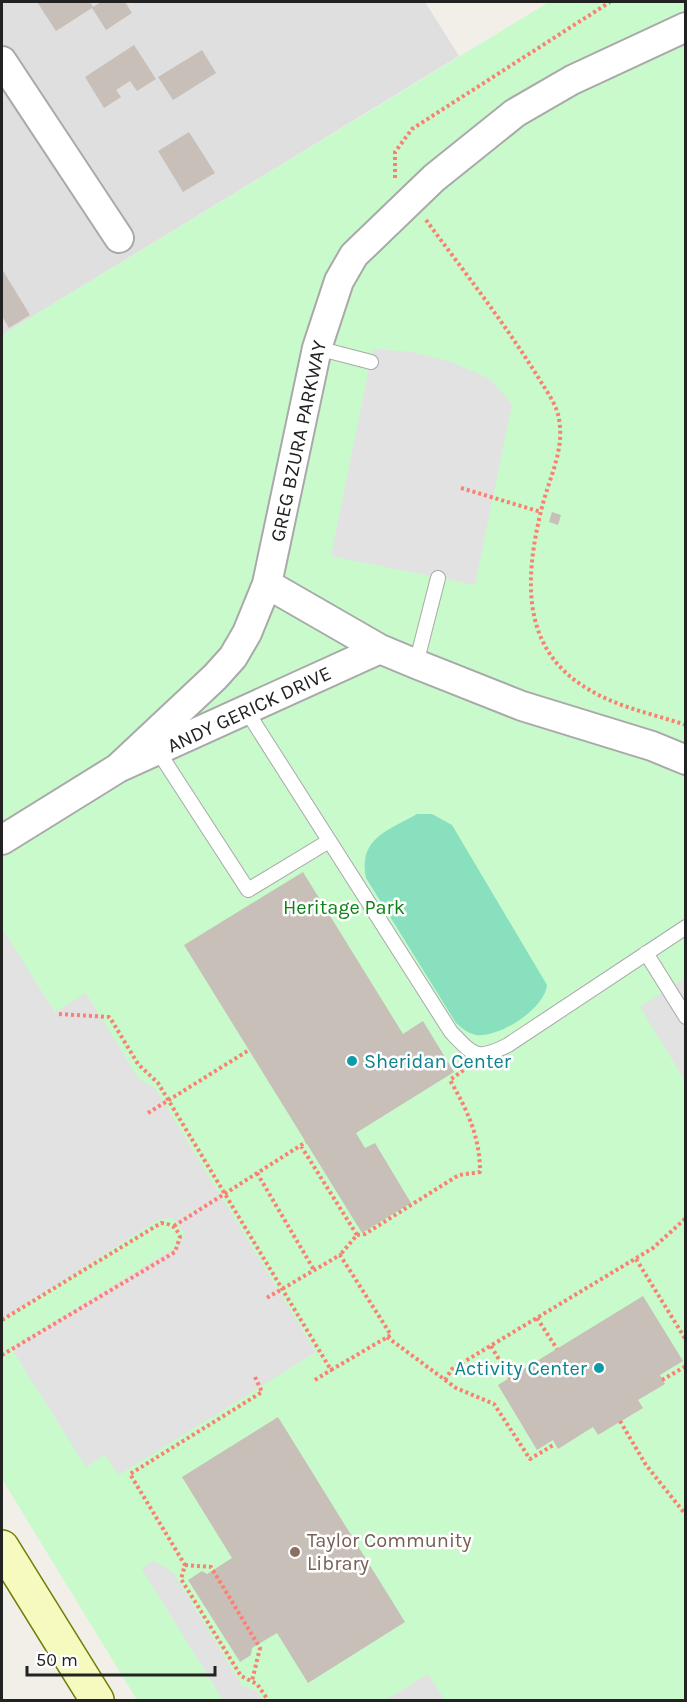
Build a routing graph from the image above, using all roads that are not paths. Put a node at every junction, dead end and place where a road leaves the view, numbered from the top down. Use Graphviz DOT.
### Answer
graph roads {
  1 [pos="686,27"];
  2 [pos="2,61"];
  3 [pos="119,238"];
  4 [pos="317,348"];
  5 [pos="371,362"];
  6 [pos="438,578"];
  7 [pos="267,584"];
  8 [pos="380,649"];
  9 [pos="416,664"];
  10 [pos="246,710"];
  11 [pos="154,745"];
  12 [pos="686,760"];
  13 [pos="2,840"];
  14 [pos="329,841"];
  15 [pos="686,927"];
  16 [pos="646,953"];
  17 [pos="686,1017"];
  18 [pos="2,1547"];
  19 [pos="97,1701"];
  1 -- 4 [label="street, GREG BZURA PARKWAY"];
  2 -- 3 [label="street"];
  4 -- 5 [label="lane"];
  4 -- 7 [label="street, GREG BZURA PARKWAY"];
  6 -- 9 [label="lane"];
  7 -- 8 [label="street"];
  7 -- 11 [label="street, ANDY GERICK DRIVE"];
  8 -- 9 [label="street"];
  8 -- 10 [label="street, ANDY GERICK DRIVE"];
  9 -- 12 [label="street"];
  10 -- 11 [label="street, ANDY GERICK DRIVE"];
  10 -- 14 [label="lane"];
  11 -- 13 [label="street, ANDY GERICK DRIVE"];
  11 -- 14 [label="lane"];
  14 -- 16 [label="lane"];
  15 -- 16 [label="lane"];
  16 -- 17 [label="lane"];
  18 -- 19 [label="main road"];
}
